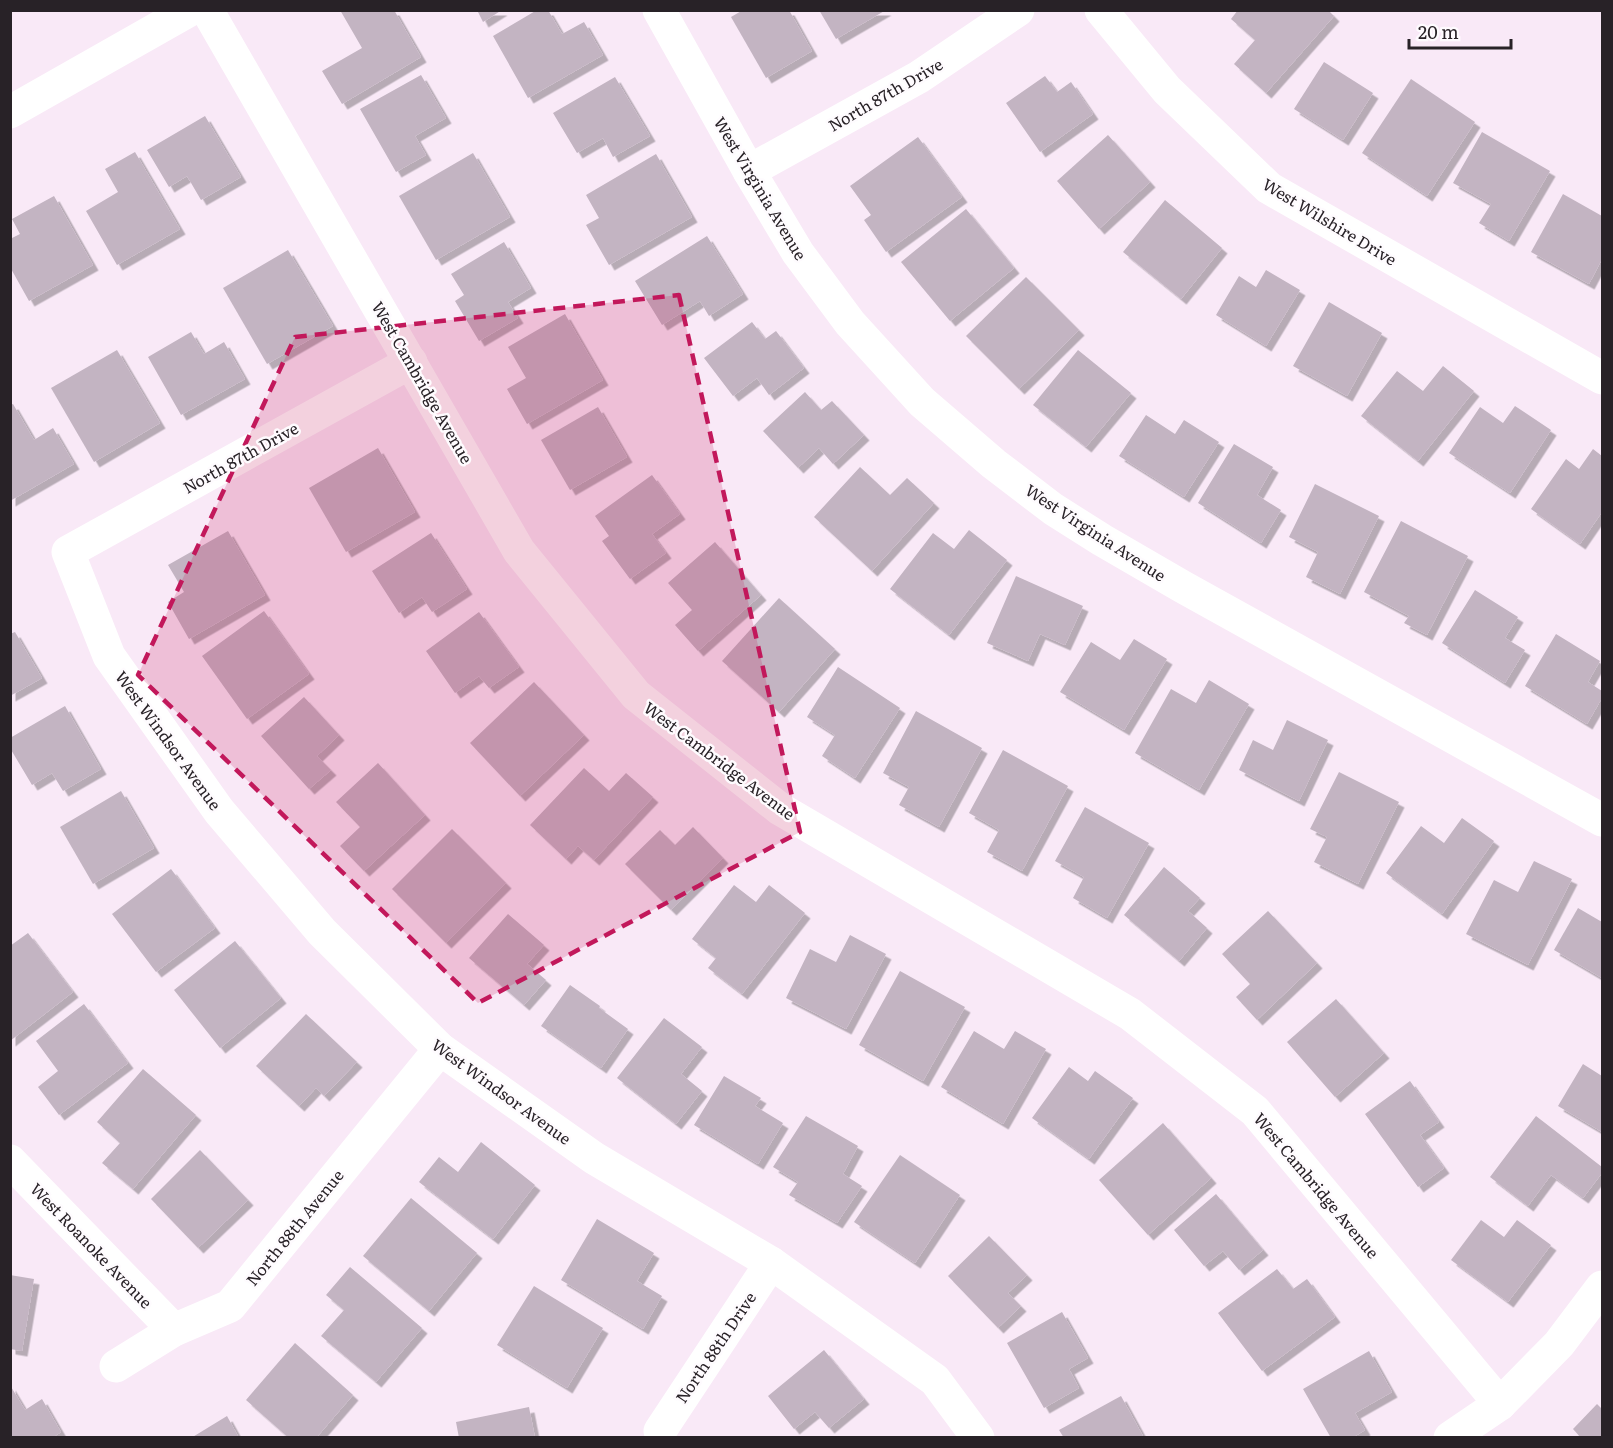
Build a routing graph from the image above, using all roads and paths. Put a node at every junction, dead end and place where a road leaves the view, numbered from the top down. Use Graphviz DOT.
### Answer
graph roads {
  1 [pos="190,10"];
  2 [pos="207,10"];
  3 [pos="659,10"];
  4 [pos="1018,10"];
  5 [pos="1101,10"];
  6 [pos="10,112"];
  7 [pos="749,171"];
  8 [pos="411,362"];
  9 [pos="1602,378"];
  10 [pos="68,552"];
  11 [pos="1602,820"];
  12 [pos="440,1049"];
  13 [pos="10,1161"];
  14 [pos="771,1263"];
  15 [pos="1602,1287"];
  16 [pos="174,1330"];
  17 [pos="117,1366"];
  18 [pos="1500,1404"];
  19 [pos="660,1431"];
  20 [pos="978,1437"];
  21 [pos="1450,1437"];
  1 -- 6 [label="street"];
  2 -- 8 [label="street, West Cambridge Avenue"];
  3 -- 7 [label="street, West Virginia Avenue"];
  4 -- 7 [label="street, North 87th Drive"];
  5 -- 9 [label="street, West Wilshire Drive"];
  7 -- 11 [label="street, West Virginia Avenue"];
  8 -- 10 [label="street, North 87th Drive"];
  8 -- 18 [label="street, West Cambridge Avenue"];
  10 -- 12 [label="street, West Windsor Avenue"];
  12 -- 14 [label="street, West Windsor Avenue"];
  12 -- 16 [label="street, North 88th Avenue"];
  13 -- 16 [label="street, West Roanoke Avenue"];
  14 -- 19 [label="street, North 88th Drive"];
  14 -- 20 [label="street, West Windsor Avenue"];
  15 -- 18 [label="street"];
  16 -- 17 [label="street, North 88th Avenue"];
  18 -- 21 [label="street"];
}
